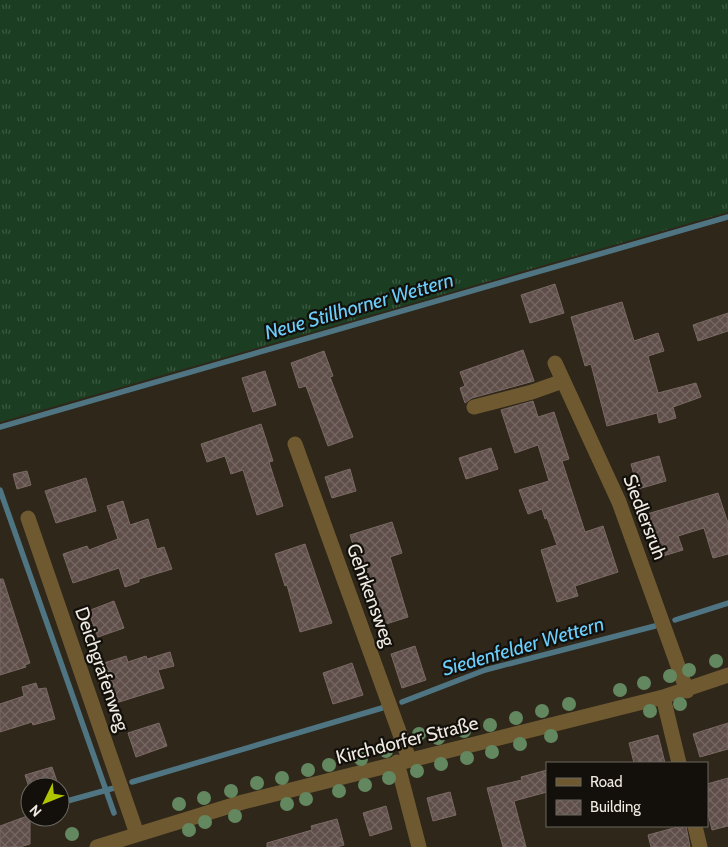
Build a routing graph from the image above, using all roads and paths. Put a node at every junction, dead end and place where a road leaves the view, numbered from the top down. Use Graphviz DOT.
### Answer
graph roads {
  1 [pos="555,363"];
  2 [pos="564,380"];
  3 [pos="474,407"];
  4 [pos="295,444"];
  5 [pos="28,518"];
  6 [pos="728,675"];
  7 [pos="687,691"];
  8 [pos="663,697"];
  9 [pos="403,761"];
  10 [pos="679,762"];
  11 [pos="695,827"];
  12 [pos="136,834"];
  13 [pos="97,847"];
  14 [pos="419,847"];
  15 [pos="700,847"];
  1 -- 2 [label="street, Siedlersruh"];
  2 -- 3 [label="street"];
  2 -- 7 [label="street, Siedlersruh"];
  4 -- 9 [label="street, Gehrkensweg"];
  5 -- 12 [label="street, Deichgrafenweg"];
  6 -- 7 [label="street, Kirchdorfer Straße"];
  7 -- 8 [label="street, Kirchdorfer Straße"];
  8 -- 9 [label="street, Kirchdorfer Straße"];
  8 -- 10 [label="street"];
  9 -- 12 [label="street, Kirchdorfer Straße"];
  9 -- 14 [label="street, Gehrkensweg"];
  11 -- 15 [label="street"];
  12 -- 13 [label="street, Kirchdorfer Straße"];
}
